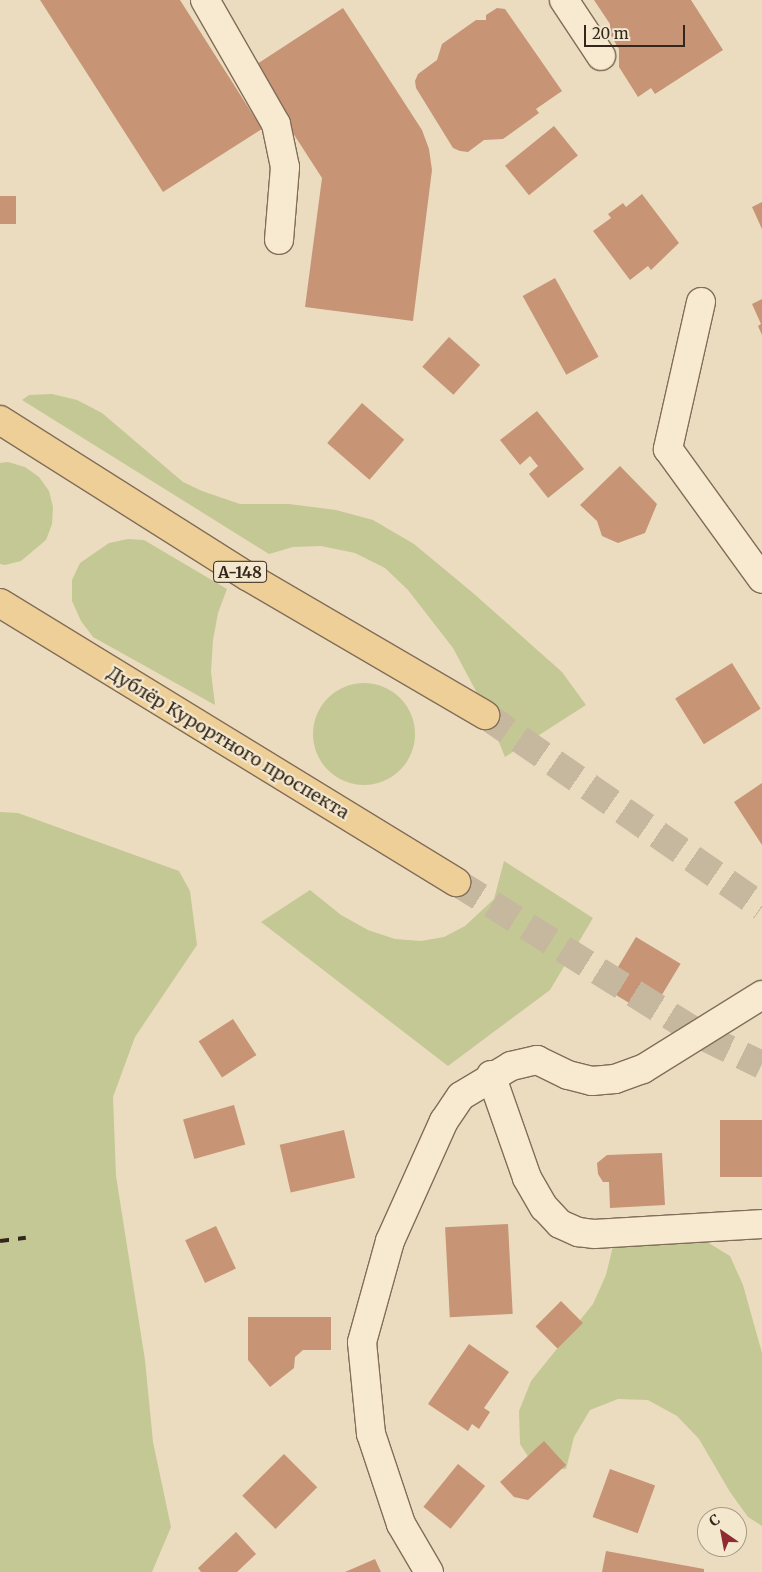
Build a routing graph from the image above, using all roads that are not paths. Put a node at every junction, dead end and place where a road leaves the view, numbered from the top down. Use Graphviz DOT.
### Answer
graph roads {
  1 [pos="206,0"];
  2 [pos="564,0"];
  3 [pos="601,56"];
  4 [pos="279,240"];
  5 [pos="701,302"];
  6 [pos="0,420"];
  7 [pos="762,579"];
  8 [pos="0,603"];
  9 [pos="485,715"];
  10 [pos="456,882"];
  11 [pos="762,995"];
  12 [pos="491,1076"];
  13 [pos="762,1224"];
  14 [pos="429,1572"];
  1 -- 4 [label="street"];
  2 -- 3 [label="street"];
  5 -- 7 [label="street"];
  6 -- 9 [label="main road, А-148"];
  8 -- 10 [label="main road, Дублёр Курортного проспекта"];
  11 -- 12 [label="street"];
  12 -- 13 [label="street"];
  12 -- 14 [label="street"];
}
